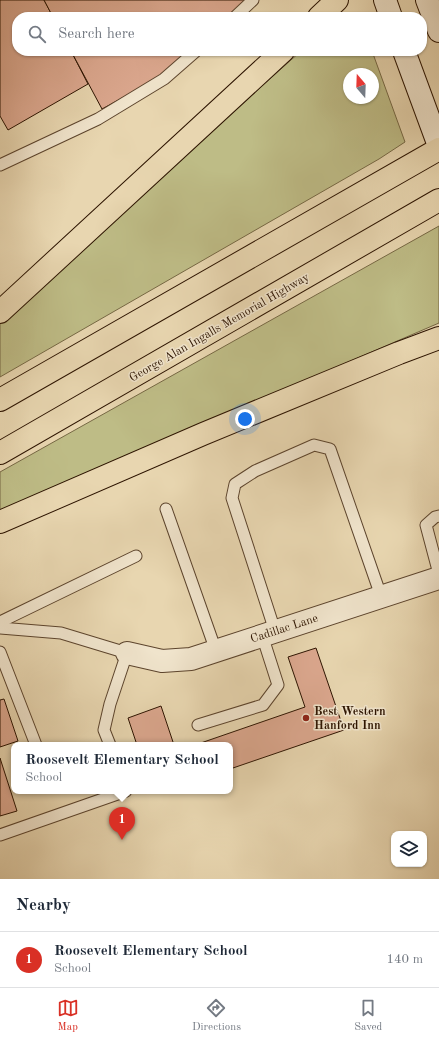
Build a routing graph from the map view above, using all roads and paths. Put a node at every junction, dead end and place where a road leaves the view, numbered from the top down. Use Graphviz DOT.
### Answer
graph roads {
  1 [pos="253,0"];
  2 [pos="337,0"];
  3 [pos="385,0"];
  4 [pos="427,0"];
  5 [pos="240,12"];
  6 [pos="324,12"];
  7 [pos="389,12"];
  8 [pos="439,31"];
  9 [pos="190,56"];
  10 [pos="278,56"];
  11 [pos="406,56"];
  12 [pos="439,148"];
  13 [pos="0,165"];
  14 [pos="439,200"];
  15 [pos="0,312"];
  16 [pos="439,338"];
  17 [pos="0,400"];
  18 [pos="0,453"];
  19 [pos="166,509"];
  20 [pos="439,516"];
  21 [pos="0,522"];
  22 [pos="136,556"];
  23 [pos="439,574"];
  24 [pos="439,578"];
  25 [pos="381,596"];
  26 [pos="0,622"];
  27 [pos="0,628"];
  28 [pos="269,633"];
  29 [pos="216,651"];
  30 [pos="0,652"];
  31 [pos="127,653"];
  32 [pos="198,725"];
  33 [pos="35,742"];
  34 [pos="109,742"];
  35 [pos="117,794"];
  36 [pos="0,835"];
  1 -- 5 [label="lane"];
  2 -- 6 [label="highway"];
  3 -- 7 [label="street"];
  4 -- 8 [label="street"];
  9 -- 13 [label="lane"];
  10 -- 15 [label="highway"];
  11 -- 12 [label="street"];
  12 -- 17 [label="highway"];
  14 -- 18 [label="highway, George Alan Ingalls Memorial Highway"];
  16 -- 21 [label="highway"];
  19 -- 29 [label="lane"];
  20 -- 23 [label="lane"];
  22 -- 26 [label="lane"];
  24 -- 25 [label="street, Cadillac Lane"];
  25 -- 28 [label="street, Cadillac Lane"];
  25 -- 28 [label="lane"];
  27 -- 31 [label="lane"];
  28 -- 29 [label="street, Cadillac Lane"];
  28 -- 32 [label="lane"];
  29 -- 31 [label="street, Cadillac Lane"];
  30 -- 33 [label="lane"];
  31 -- 34 [label="lane"];
  35 -- 36 [label="lane"];
}
